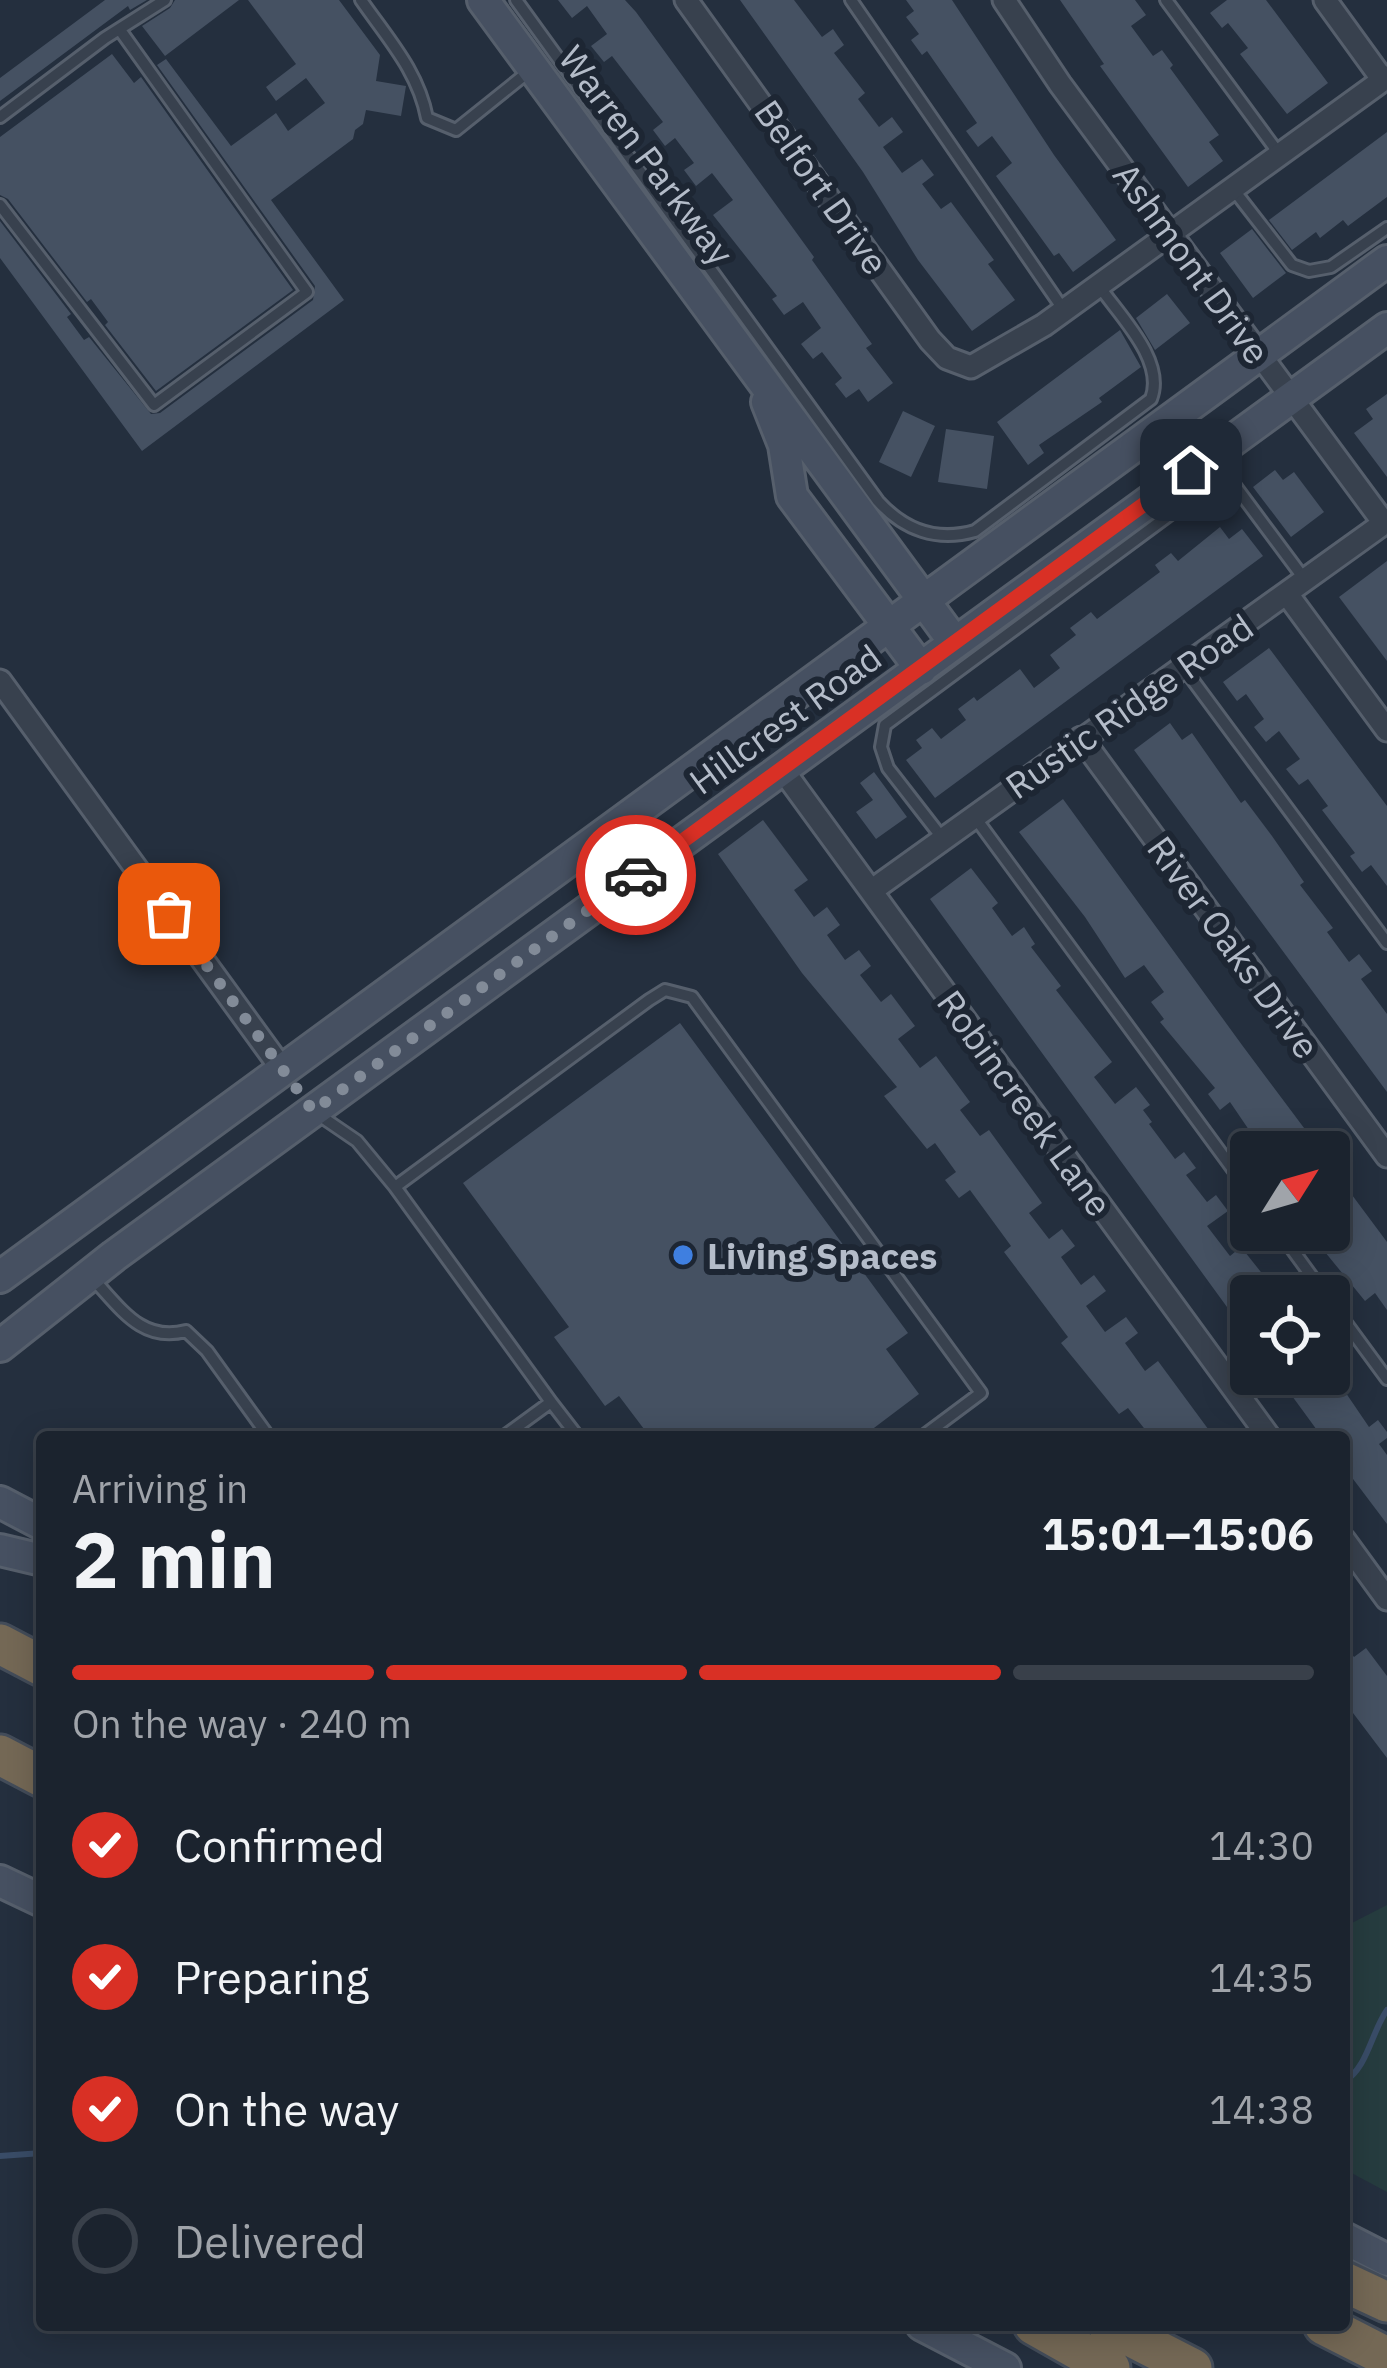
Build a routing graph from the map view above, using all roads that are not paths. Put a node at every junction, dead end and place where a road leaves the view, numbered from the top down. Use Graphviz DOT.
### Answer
graph roads {
  1 [pos="165,0"];
  2 [pos="361,0"];
  3 [pos="483,0"];
  4 [pos="516,0"];
  5 [pos="686,0"];
  6 [pos="851,0"];
  7 [pos="1004,0"];
  8 [pos="1166,0"];
  9 [pos="1324,0"];
  10 [pos="120,30"];
  11 [pos="533,68"];
  12 [pos="1385,79"];
  13 [pos="0,117"];
  14 [pos="1280,155"];
  15 [pos="1233,189"];
  16 [pos="0,205"];
  17 [pos="1387,228"];
  18 [pos="1171,234"];
  19 [pos="1387,261"];
  20 [pos="1099,286"];
  21 [pos="1064,311"];
  22 [pos="1387,328"];
  23 [pos="1258,355"];
  24 [pos="748,357"];
  25 [pos="1291,398"];
  26 [pos="1385,522"];
  27 [pos="1296,587"];
  28 [pos="925,599"];
  29 [pos="889,626"];
  30 [pos="955,643"];
  31 [pos="1183,667"];
  32 [pos="920,669"];
  33 [pos="0,681"];
  34 [pos="1387,730"];
  35 [pos="1081,738"];
  36 [pos="782,770"];
  37 [pos="974,816"];
  38 [pos="943,839"];
  39 [pos="871,891"];
  40 [pos="1387,943"];
  41 [pos="282,1069"];
  42 [pos="313,1111"];
  43 [pos="1387,1156"];
  44 [pos="1230,1165"];
  45 [pos="395,1187"];
  46 [pos="90,1275"];
  47 [pos="0,1277"];
  48 [pos="1350,1328"];
  49 [pos="0,1346"];
  50 [pos="1387,1379"];
  51 [pos="551,1402"];
  52 [pos="265,1431"];
  53 [pos="511,1431"];
  54 [pos="573,1431"];
  55 [pos="930,1431"];
  56 [pos="1265,1431"];
  57 [pos="0,1502"];
  58 [pos="0,1519"];
  59 [pos="36,1521"];
  60 [pos="36,1537"];
  61 [pos="1350,1548"];
  62 [pos="0,1550"];
  63 [pos="36,1559"];
  64 [pos="1387,1599"];
  65 [pos="0,1644"];
  66 [pos="36,1663"];
  67 [pos="0,1755"];
  68 [pos="36,1774"];
  69 [pos="0,1881"];
  70 [pos="36,1898"];
  71 [pos="1350,2241"];
  72 [pos="1387,2260"];
  73 [pos="1350,2285"];
  74 [pos="1387,2302"];
  75 [pos="934,2331"];
  76 [pos="1045,2331"];
  77 [pos="1120,2331"];
  78 [pos="1336,2331"];
  79 [pos="1387,2357"];
  80 [pos="1005,2368"];
  81 [pos="1110,2368"];
  82 [pos="1192,2368"];
  1 -- 10 [label="lane"];
  2 -- 11 [label="lane"];
  3 -- 11 [label="main road, Warren Parkway"];
  4 -- 20 [label="lane"];
  5 -- 21 [label="street, Belfort Drive"];
  6 -- 21 [label="lane"];
  7 -- 18 [label="street, Ashmont Drive"];
  8 -- 14 [label="lane"];
  9 -- 12 [label="street"];
  10 -- 13 [label="lane"];
  10 -- 16 [label="lane"];
  11 -- 24 [label="main road, Warren Parkway"];
  12 -- 14 [label="street"];
  14 -- 15 [label="street"];
  15 -- 17 [label="lane"];
  15 -- 18 [label="street"];
  18 -- 20 [label="street"];
  18 -- 23 [label="street, Ashmont Drive"];
  19 -- 23 [label="main road, Hillcrest Road"];
  20 -- 21 [label="street"];
  22 -- 25 [label="main road, Hillcrest Road"];
  23 -- 25 [label="street, Ashmont Drive"];
  23 -- 28 [label="main road, Hillcrest Road"];
  24 -- 28 [label="main road, Warren Parkway"];
  24 -- 29 [label="main road, Warren Parkway"];
  25 -- 26 [label="street, Ashmont Drive"];
  25 -- 30 [label="main road, Hillcrest Road"];
  26 -- 27 [label="street, Rustic Ridge Road"];
  27 -- 31 [label="street, Rustic Ridge Road"];
  27 -- 34 [label="street"];
  27 -- 38 [label="lane"];
  28 -- 29 [label="main road, Hillcrest Road"];
  28 -- 30 [label="main road, Warren Parkway"];
  29 -- 32 [label="main road, Warren Parkway"];
  29 -- 41 [label="main road, Hillcrest Road"];
  30 -- 32 [label="main road, Hillcrest Road"];
  31 -- 35 [label="street, Rustic Ridge Road"];
  31 -- 40 [label="lane"];
  32 -- 36 [label="main road, Hillcrest Road"];
  33 -- 41 [label="street"];
  35 -- 37 [label="street, Rustic Ridge Road"];
  35 -- 43 [label="street, River Oaks Drive"];
  36 -- 39 [label="street, Robincreek Lane"];
  36 -- 42 [label="main road, Hillcrest Road"];
  37 -- 38 [label="street, Rustic Ridge Road"];
  37 -- 44 [label="lane"];
  38 -- 39 [label="street, Rustic Ridge Road"];
  39 -- 56 [label="street, Robincreek Lane"];
  41 -- 42 [label="main road"];
  41 -- 47 [label="main road, Hillcrest Road"];
  42 -- 45 [label="lane"];
  42 -- 46 [label="main road, Hillcrest Road"];
  45 -- 51 [label="lane"];
  45 -- 55 [label="lane"];
  46 -- 49 [label="main road, Hillcrest Road"];
  46 -- 52 [label="lane"];
  48 -- 50 [label="lane"];
  51 -- 53 [label="lane"];
  51 -- 54 [label="lane"];
  57 -- 59 [label="main road"];
  58 -- 60 [label="main road"];
  61 -- 64 [label="street"];
  62 -- 63 [label="main road"];
  65 -- 66 [label="highway"];
  67 -- 68 [label="highway"];
  69 -- 70 [label="main road"];
  71 -- 72 [label="main road"];
  73 -- 74 [label="highway"];
  75 -- 80 [label="main road"];
  76 -- 81 [label="highway"];
  77 -- 82 [label="highway"];
  78 -- 79 [label="highway"];
}
